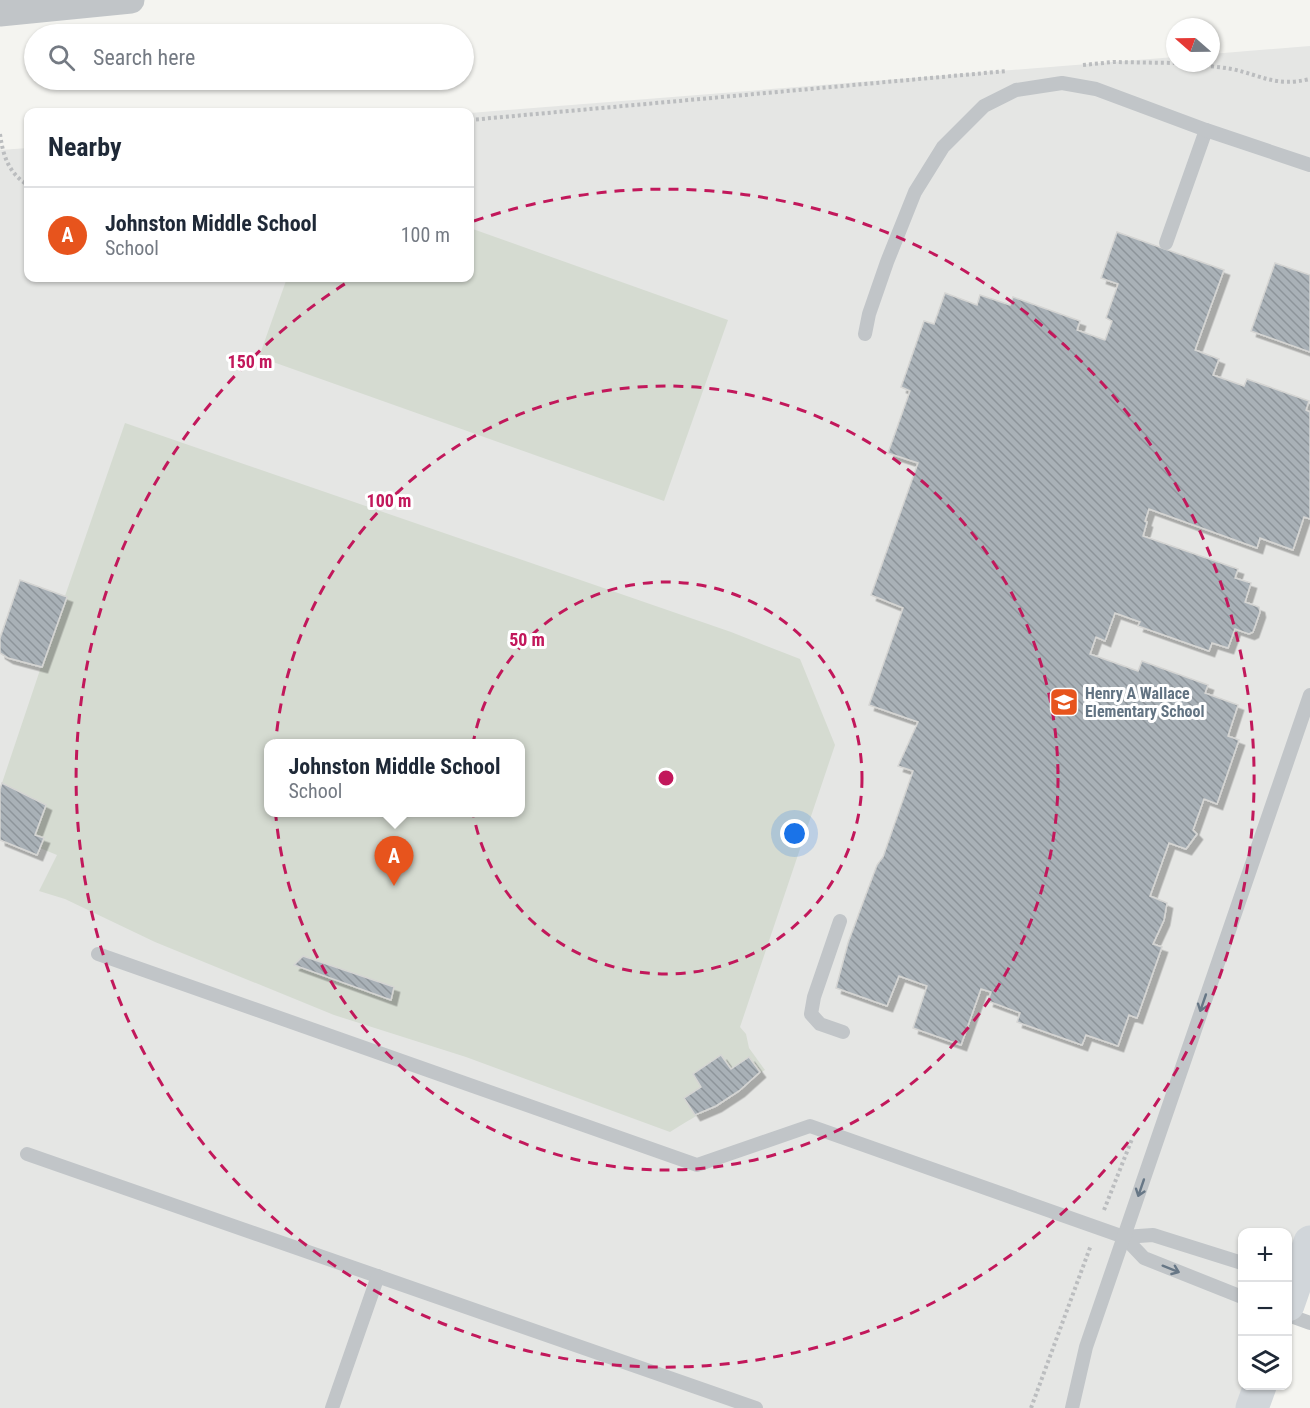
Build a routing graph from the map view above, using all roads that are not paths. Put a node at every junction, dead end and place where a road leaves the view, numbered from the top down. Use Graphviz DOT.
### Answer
graph roads {
  1 [pos="131,0"];
  2 [pos="0,13"];
  3 [pos="1206,130"];
  4 [pos="1310,165"];
  5 [pos="1166,243"];
  6 [pos="865,334"];
  7 [pos="1310,695"];
  8 [pos="840,921"];
  9 [pos="98,954"];
  10 [pos="843,1032"];
  11 [pos="27,1154"];
  12 [pos="1124,1237"];
  13 [pos="1310,1242"];
  14 [pos="1238,1262"];
  15 [pos="378,1276"];
  16 [pos="1295,1287"];
  17 [pos="1238,1295"];
  18 [pos="1292,1317"];
  19 [pos="1310,1323"];
  20 [pos="1259,1390"];
  21 [pos="332,1408"];
  22 [pos="756,1408"];
  23 [pos="1072,1408"];
  24 [pos="1252,1408"];
  1 -- 2 [label="street"];
  3 -- 4 [label="lane"];
  3 -- 5 [label="lane"];
  3 -- 6 [label="lane"];
  7 -- 12 [label="lane, one-way"];
  8 -- 10 [label="lane"];
  9 -- 12 [label="lane"];
  11 -- 15 [label="lane"];
  12 -- 14 [label="lane"];
  12 -- 17 [label="lane, one-way"];
  12 -- 23 [label="lane"];
  13 -- 16 [label="street"];
  15 -- 21 [label="lane"];
  15 -- 22 [label="lane"];
  18 -- 19 [label="lane"];
  20 -- 24 [label="street"];
}
